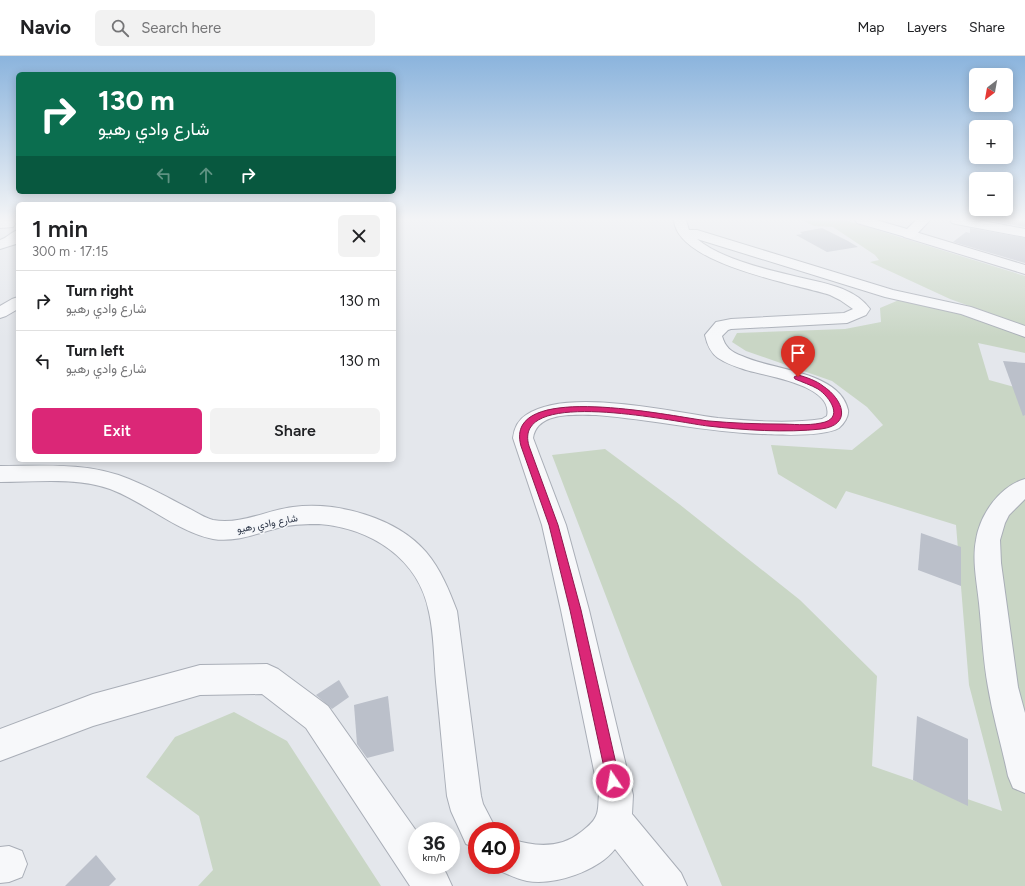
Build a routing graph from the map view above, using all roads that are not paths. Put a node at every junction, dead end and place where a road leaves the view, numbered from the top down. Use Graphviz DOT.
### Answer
graph roads {
  1 [pos="727,259"];
  2 [pos="777,259"];
  3 [pos="989,259"];
  4 [pos="1025,270"];
  5 [pos="16,303"];
  6 [pos="0,313"];
  7 [pos="1025,332"];
  8 [pos="0,474"];
  9 [pos="1025,487"];
  10 [pos="0,745"];
  11 [pos="1025,776"];
  12 [pos="613,818"];
  13 [pos="474,822"];
  14 [pos="408,849"];
  15 [pos="520,860"];
  16 [pos="425,874"];
  17 [pos="433,886"];
  18 [pos="668,886"];
  1 -- 12 [label="street"];
  2 -- 7 [label="street"];
  3 -- 4 [label="street"];
  5 -- 6 [label="street"];
  8 -- 13 [label="street, شارع وادي رهيو"];
  9 -- 11 [label="street"];
  10 -- 14 [label="street"];
  12 -- 15 [label="street"];
  12 -- 18 [label="street"];
  16 -- 17 [label="street"];
}
